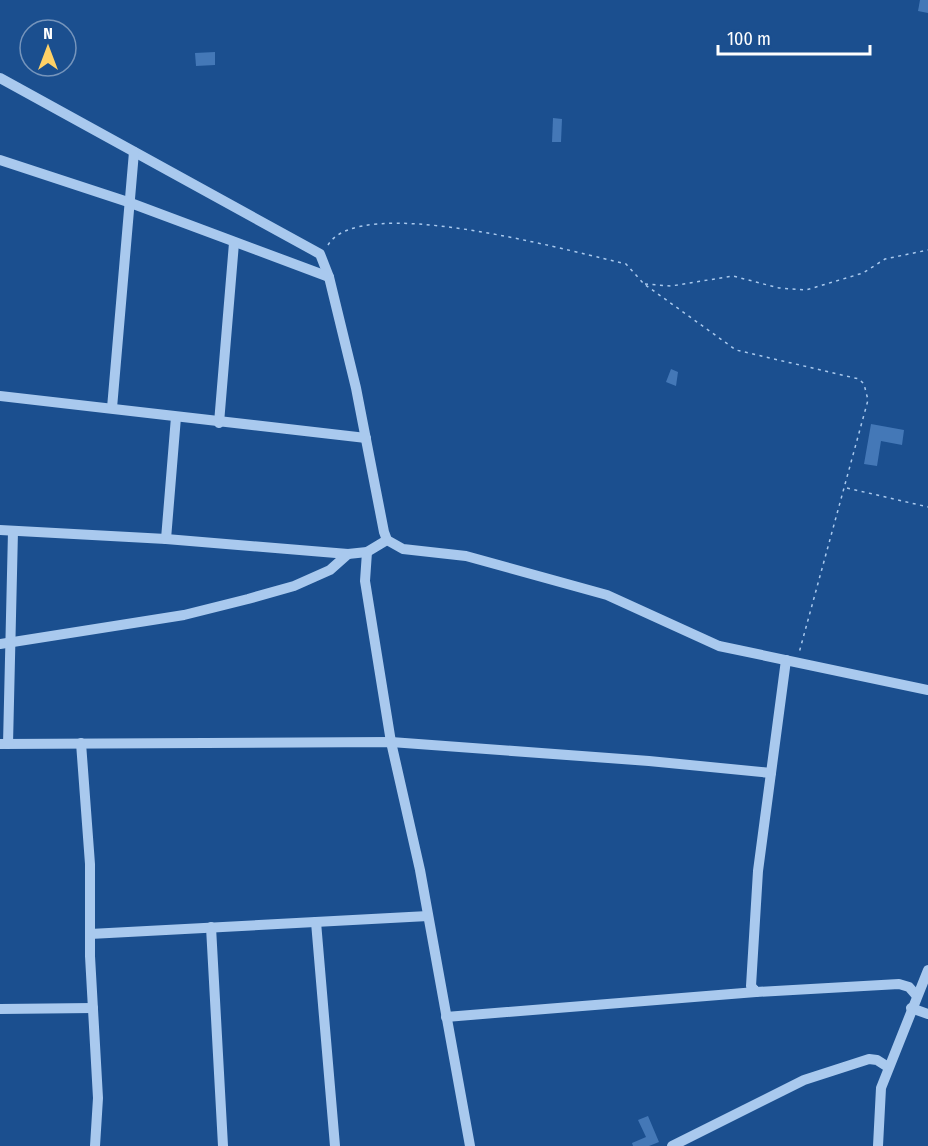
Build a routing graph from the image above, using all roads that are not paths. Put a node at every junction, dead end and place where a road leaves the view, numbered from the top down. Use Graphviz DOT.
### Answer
graph roads {
  1 [pos="0,78"];
  2 [pos="134,152"];
  3 [pos="0,160"];
  4 [pos="128,202"];
  5 [pos="234,243"];
  6 [pos="329,277"];
  7 [pos="0,396"];
  8 [pos="112,408"];
  9 [pos="176,417"];
  10 [pos="219,423"];
  11 [pos="366,438"];
  12 [pos="0,530"];
  13 [pos="13,531"];
  14 [pos="166,539"];
  15 [pos="387,540"];
  16 [pos="367,552"];
  17 [pos="348,554"];
  18 [pos="5,643"];
  19 [pos="791,661"];
  20 [pos="928,690"];
  21 [pos="391,742"];
  22 [pos="81,743"];
  23 [pos="4,744"];
  24 [pos="771,773"];
  25 [pos="428,916"];
  26 [pos="315,922"];
  27 [pos="210,927"];
  28 [pos="90,934"];
  29 [pos="928,970"];
  30 [pos="756,992"];
  31 [pos="916,995"];
  32 [pos="93,1008"];
  33 [pos="911,1008"];
  34 [pos="0,1009"];
  35 [pos="928,1014"];
  36 [pos="446,1017"];
  37 [pos="888,1067"];
  38 [pos="95,1146"];
  39 [pos="223,1146"];
  40 [pos="335,1146"];
  41 [pos="470,1146"];
  42 [pos="672,1146"];
  43 [pos="878,1146"];
  1 -- 2 [label="street"];
  2 -- 4 [label="street"];
  2 -- 6 [label="street"];
  3 -- 4 [label="street"];
  4 -- 5 [label="street"];
  4 -- 8 [label="street"];
  5 -- 6 [label="street"];
  5 -- 10 [label="street"];
  6 -- 11 [label="street"];
  7 -- 8 [label="street"];
  8 -- 9 [label="street"];
  9 -- 10 [label="street"];
  9 -- 14 [label="street"];
  10 -- 11 [label="street"];
  11 -- 15 [label="street"];
  12 -- 13 [label="street"];
  13 -- 14 [label="street"];
  13 -- 18 [label="street"];
  14 -- 17 [label="street"];
  15 -- 16 [label="street"];
  15 -- 19 [label="street"];
  16 -- 17 [label="street"];
  16 -- 21 [label="street"];
  17 -- 18 [label="street"];
  18 -- 23 [label="street"];
  19 -- 20 [label="street"];
  19 -- 24 [label="street"];
  21 -- 22 [label="street"];
  21 -- 24 [label="street"];
  21 -- 25 [label="street"];
  22 -- 23 [label="street"];
  22 -- 28 [label="street"];
  24 -- 30 [label="street"];
  25 -- 26 [label="street"];
  25 -- 36 [label="street"];
  26 -- 27 [label="street"];
  26 -- 40 [label="street"];
  27 -- 28 [label="street"];
  27 -- 39 [label="street"];
  28 -- 32 [label="street"];
  29 -- 31 [label="street"];
  30 -- 31 [label="street"];
  30 -- 36 [label="street"];
  31 -- 33 [label="street"];
  32 -- 34 [label="street"];
  32 -- 38 [label="street"];
  33 -- 35 [label="street"];
  33 -- 37 [label="street"];
  36 -- 41 [label="street"];
  37 -- 42 [label="street"];
  37 -- 43 [label="street"];
}
